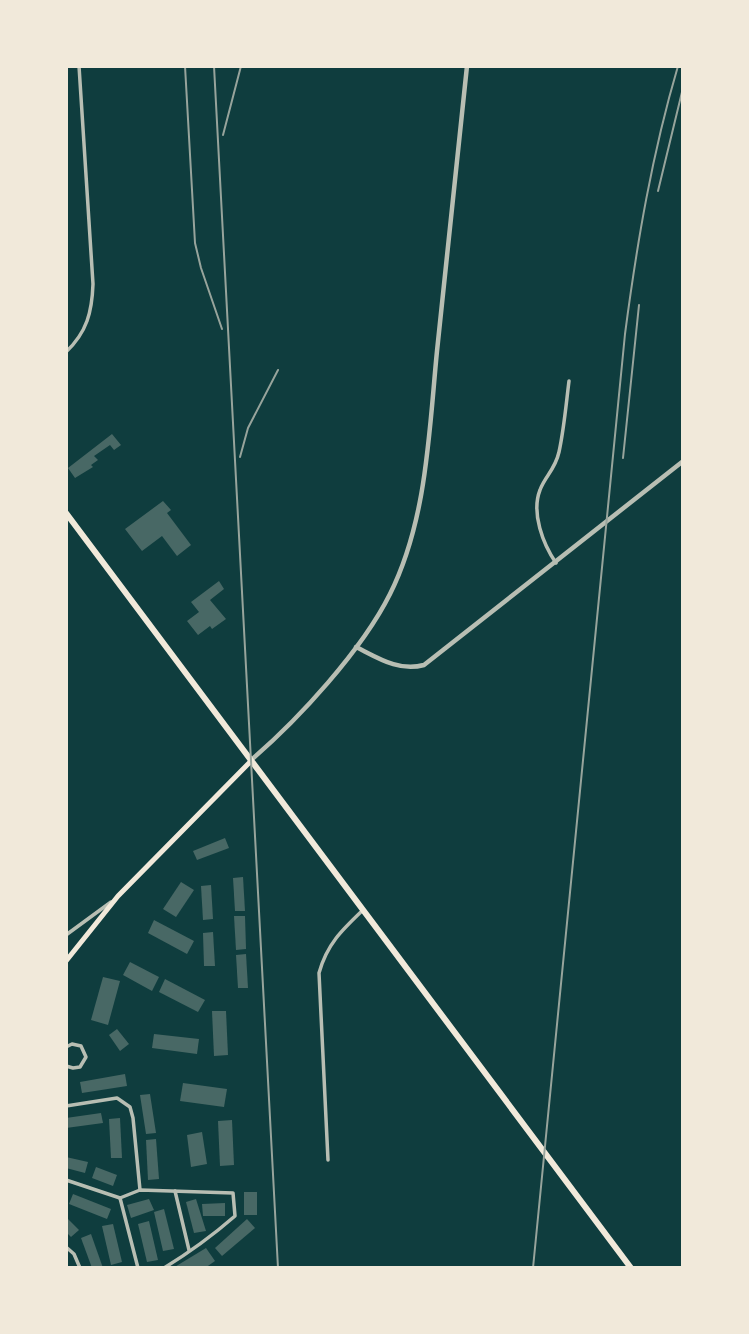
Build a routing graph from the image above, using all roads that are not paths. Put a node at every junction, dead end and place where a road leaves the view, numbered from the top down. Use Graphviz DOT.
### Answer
graph roads {
  1 [pos="79,66"];
  2 [pos="467,66"];
  3 [pos="66,352"];
  4 [pos="569,381"];
  5 [pos="682,462"];
  6 [pos="66,513"];
  7 [pos="555,563"];
  8 [pos="356,646"];
  9 [pos="251,761"];
  10 [pos="118,896"];
  11 [pos="365,909"];
  12 [pos="66,935"];
  13 [pos="66,961"];
  14 [pos="66,1047"];
  15 [pos="66,1066"];
  16 [pos="66,1106"];
  17 [pos="328,1160"];
  18 [pos="66,1180"];
  19 [pos="140,1190"];
  20 [pos="175,1191"];
  21 [pos="120,1198"];
  22 [pos="66,1247"];
  23 [pos="188,1250"];
  24 [pos="80,1268"];
  25 [pos="138,1268"];
  26 [pos="164,1268"];
  27 [pos="631,1268"];
  1 -- 3 [label="street"];
  2 -- 8 [label="street"];
  4 -- 7 [label="street"];
  5 -- 7 [label="street"];
  6 -- 9 [label="main road"];
  7 -- 8 [label="street"];
  8 -- 9 [label="street"];
  9 -- 10 [label="main road"];
  9 -- 11 [label="main road"];
  10 -- 12 [label="street"];
  10 -- 13 [label="main road"];
  11 -- 17 [label="street"];
  11 -- 27 [label="main road"];
  14 -- 15 [label="street"];
  16 -- 19 [label="street"];
  18 -- 21 [label="street"];
  19 -- 20 [label="street"];
  19 -- 21 [label="street"];
  20 -- 23 [label="street"];
  20 -- 23 [label="street"];
  21 -- 25 [label="street"];
  22 -- 24 [label="street"];
  23 -- 26 [label="street"];
}
